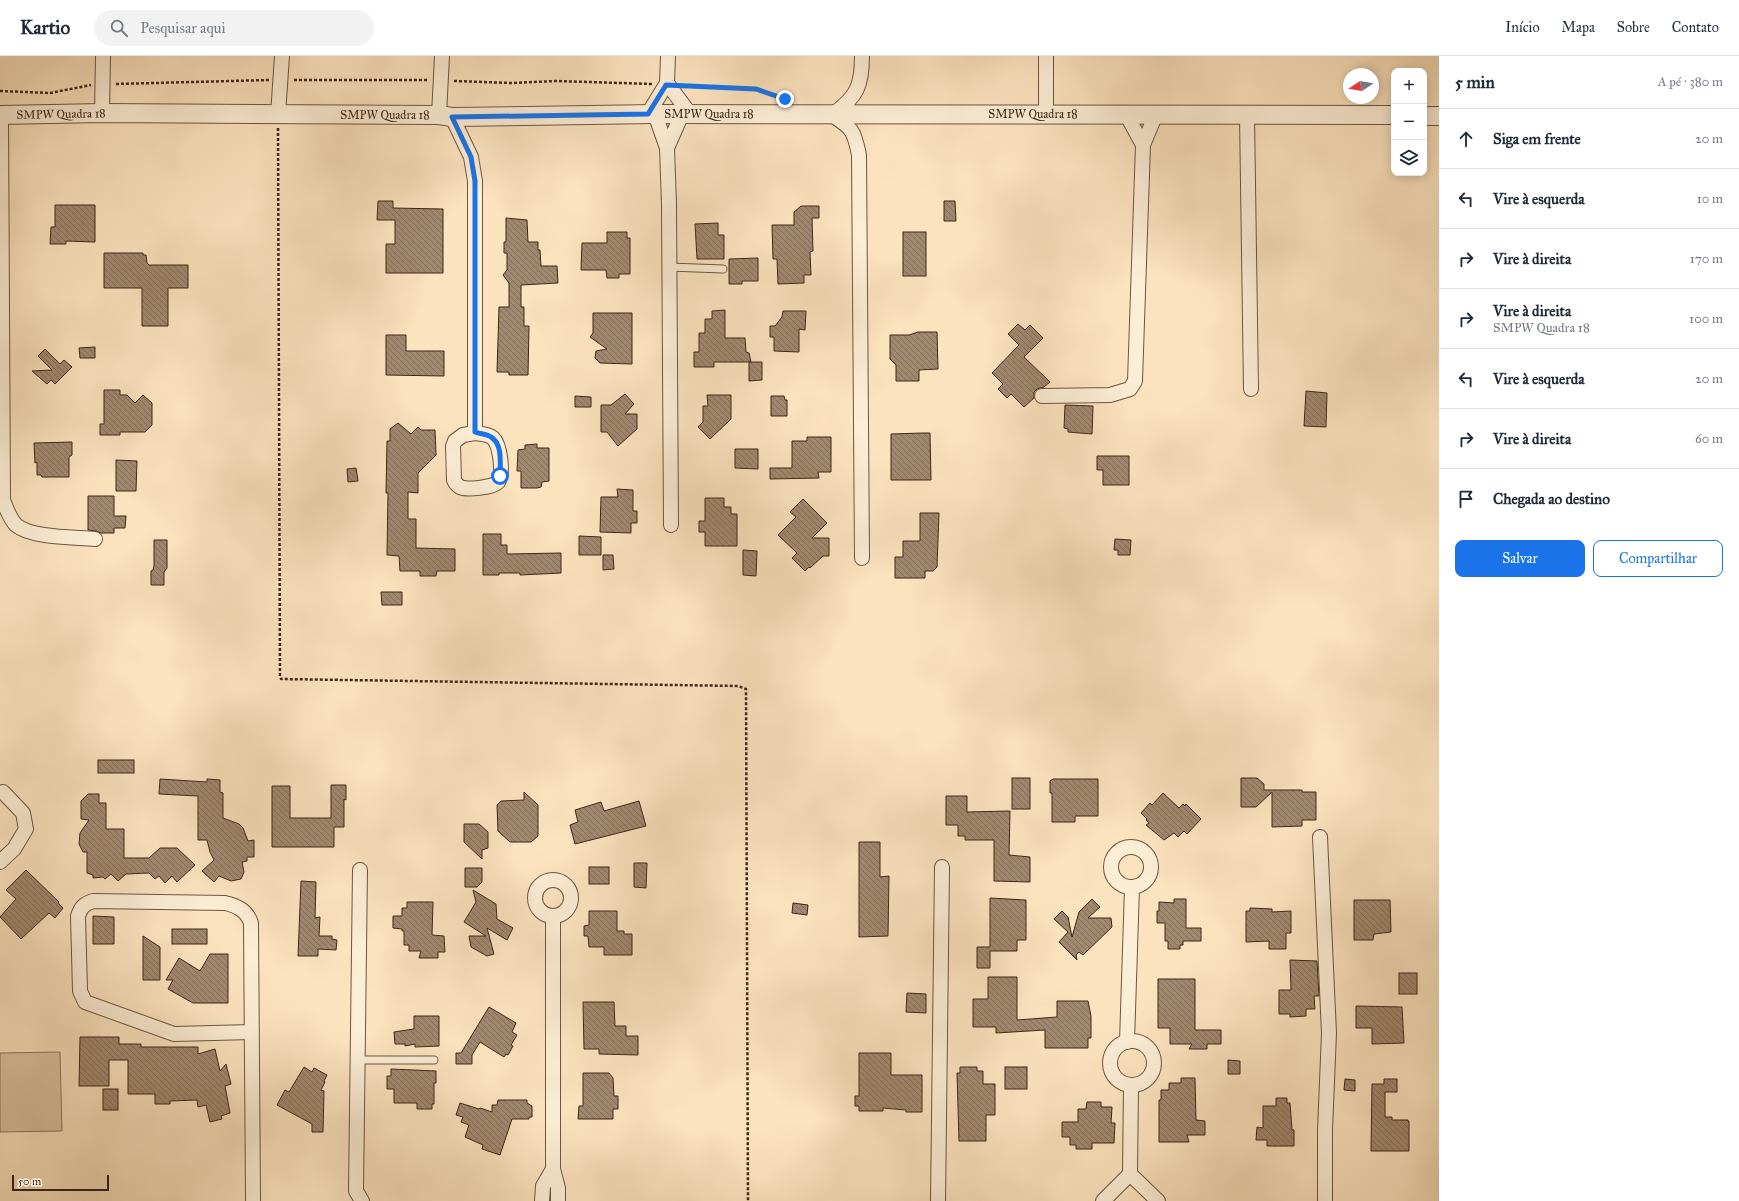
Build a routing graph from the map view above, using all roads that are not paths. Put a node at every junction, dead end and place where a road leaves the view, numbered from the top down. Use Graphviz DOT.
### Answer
graph roads {
  1 [pos="103,56"];
  2 [pos="282,56"];
  3 [pos="442,56"];
  4 [pos="668,56"];
  5 [pos="862,56"];
  6 [pos="1046,56"];
  7 [pos="667,84"];
  8 [pos="102,113"];
  9 [pos="651,114"];
  10 [pos="686,114"];
  11 [pos="1046,114"];
  12 [pos="1126,114"];
  13 [pos="1156,114"];
  14 [pos="0,115"];
  15 [pos="278,115"];
  16 [pos="832,115"];
  17 [pos="1248,115"];
  18 [pos="1391,115"];
  19 [pos="446,116"];
  20 [pos="1427,116"];
  21 [pos="1439,116"];
  22 [pos="1143,145"];
  23 [pos="667,148"];
  24 [pos="669,266"];
  25 [pos="723,269"];
  26 [pos="1251,390"];
  27 [pos="1042,396"];
  28 [pos="475,432"];
  29 [pos="671,525"];
  30 [pos="94,539"];
  31 [pos="862,558"];
  32 [pos="3,792"];
  33 [pos="1320,837"];
  34 [pos="0,862"];
  35 [pos="942,867"];
  36 [pos="360,870"];
  37 [pos="1132,887"];
  38 [pos="553,916"];
  39 [pos="252,1032"];
  40 [pos="1127,1042"];
  41 [pos="357,1060"];
  42 [pos="434,1060"];
  43 [pos="1131,1086"];
  44 [pos="553,1169"];
  45 [pos="1130,1174"];
  46 [pos="355,1198"];
  47 [pos="253,1201"];
  48 [pos="542,1201"];
  49 [pos="558,1201"];
  50 [pos="938,1201"];
  51 [pos="1103,1201"];
  52 [pos="1158,1201"];
  53 [pos="1325,1201"];
  1 -- 8 [label="street"];
  2 -- 15 [label="street"];
  3 -- 19 [label="street"];
  4 -- 7 [label="street"];
  5 -- 16 [label="street"];
  6 -- 11 [label="street"];
  7 -- 9 [label="street"];
  7 -- 10 [label="street"];
  8 -- 14 [label="street, SMPW Quadra 18"];
  8 -- 15 [label="street, SMPW Quadra 18"];
  9 -- 10 [label="street, SMPW Quadra 18"];
  9 -- 19 [label="street, SMPW Quadra 18"];
  9 -- 23 [label="street"];
  10 -- 16 [label="street, SMPW Quadra 18"];
  10 -- 23 [label="street"];
  11 -- 12 [label="street, SMPW Quadra 18"];
  11 -- 16 [label="street, SMPW Quadra 18"];
  12 -- 13 [label="street, SMPW Quadra 18"];
  12 -- 22 [label="street"];
  13 -- 17 [label="street, SMPW Quadra 18"];
  13 -- 22 [label="street"];
  14 -- 30 [label="street"];
  15 -- 19 [label="street, SMPW Quadra 18"];
  16 -- 31 [label="street"];
  17 -- 18 [label="street, SMPW Quadra 18"];
  17 -- 26 [label="street"];
  19 -- 28 [label="street"];
  20 -- 21 [label="street"];
  22 -- 27 [label="street"];
  23 -- 24 [label="street"];
  24 -- 25 [label="lane"];
  24 -- 29 [label="street"];
  28 -- 28 [label="street"];
  32 -- 34 [label="street"];
  33 -- 53 [label="street"];
  35 -- 50 [label="street"];
  36 -- 41 [label="street"];
  37 -- 40 [label="street"];
  38 -- 44 [label="street"];
  39 -- 39 [label="street"];
  39 -- 47 [label="street"];
  40 -- 43 [label="street"];
  40 -- 43 [label="street"];
  41 -- 42 [label="lane"];
  41 -- 46 [label="street"];
  43 -- 45 [label="street"];
  44 -- 48 [label="street"];
  44 -- 49 [label="street"];
  45 -- 51 [label="street"];
  45 -- 52 [label="street"];
}
